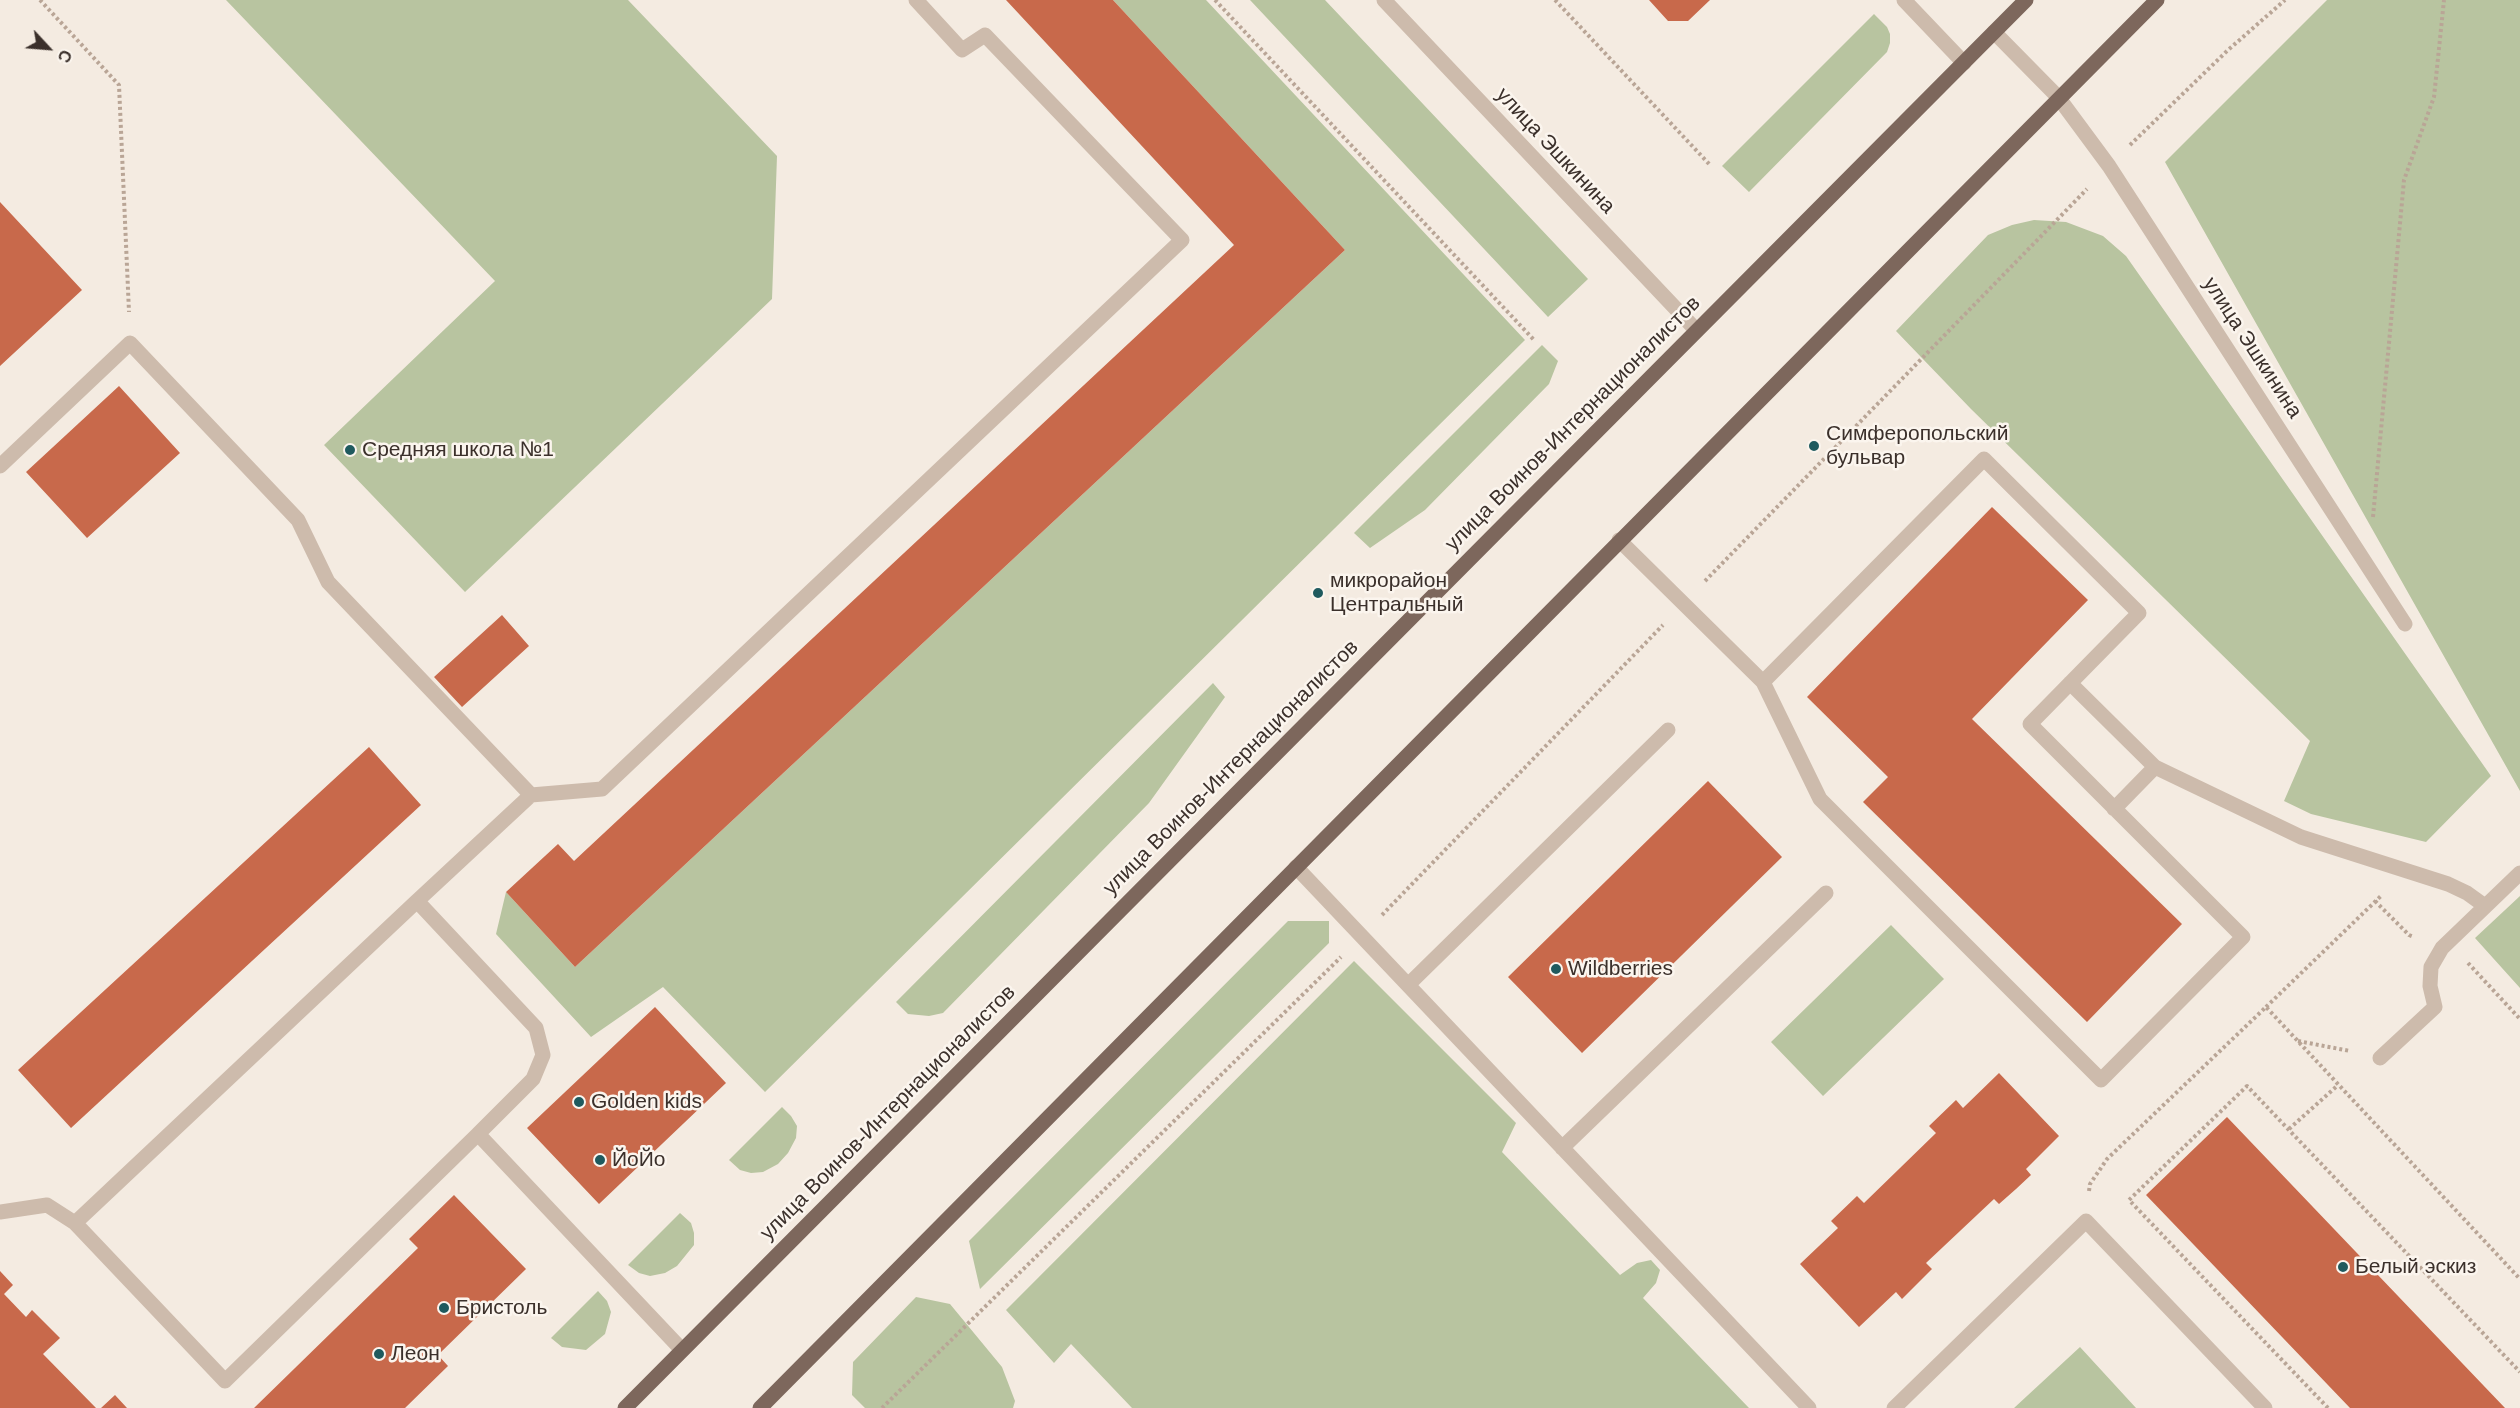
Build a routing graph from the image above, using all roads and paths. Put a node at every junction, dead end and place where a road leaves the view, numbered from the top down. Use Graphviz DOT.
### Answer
graph roads {
  1 [pos="40,0"];
  2 [pos="916,0"];
  3 [pos="1215,0"];
  4 [pos="1384,0"];
  5 [pos="1555,0"];
  6 [pos="1904,0"];
  7 [pos="2026,0"];
  8 [pos="2157,0"];
  9 [pos="2285,0"];
  10 [pos="2444,0"];
  11 [pos="1994,32"];
  12 [pos="1964,63"];
  13 [pos="2058,97"];
  14 [pos="1711,165"];
  15 [pos="2109,166"];
  16 [pos="1696,330"];
  17 [pos="1535,341"];
  18 [pos="130,343"];
  19 [pos="0,466"];
  20 [pos="1619,540"];
  21 [pos="2369,568"];
  22 [pos="1683,604"];
  23 [pos="2405,624"];
  24 [pos="1763,682"];
  25 [pos="2070,683"];
  26 [pos="1668,730"];
  27 [pos="2155,767"];
  28 [pos="531,795"];
  29 [pos="2114,809"];
  30 [pos="1296,867"];
  31 [pos="2408,871"];
  32 [pos="2520,873"];
  33 [pos="1826,893"];
  34 [pos="417,901"];
  35 [pos="2485,906"];
  36 [pos="1362,936"];
  37 [pos="1408,985"];
  38 [pos="2266,1007"];
  39 [pos="2298,1041"];
  40 [pos="2380,1058"];
  41 [pos="2338,1085"];
  42 [pos="2289,1129"];
  43 [pos="478,1134"];
  44 [pos="1562,1148"];
  45 [pos="0,1212"];
  46 [pos="2086,1221"];
  47 [pos="75,1223"];
  48 [pos="2520,1279"];
  49 [pos="682,1350"];
  50 [pos="2520,1372"];
  51 [pos="625,1408"];
  52 [pos="760,1408"];
  53 [pos="882,1408"];
  54 [pos="1809,1408"];
  55 [pos="1894,1408"];
  56 [pos="2265,1408"];
  57 [pos="2328,1408"];
  1 -- 18 [label="path"];
  2 -- 28 [label="street"];
  3 -- 17 [label="path"];
  4 -- 16 [label="street, улица Эшкинина"];
  5 -- 14 [label="path"];
  6 -- 12 [label="street"];
  7 -- 11 [label="main road, улица Воинов-Интернационалистов"];
  8 -- 13 [label="main road"];
  9 -- 15 [label="path"];
  10 -- 21 [label="path"];
  11 -- 12 [label="main road, улица Воинов-Интернационалистов"];
  11 -- 13 [label="street, улица Эшкинина"];
  12 -- 16 [label="main road, улица Воинов-Интернационалистов"];
  13 -- 15 [label="street, улица Эшкинина"];
  13 -- 20 [label="main road"];
  15 -- 21 [label="street, улица Эшкинина"];
  15 -- 22 [label="path"];
  16 -- 49 [label="main road, улица Воинов-Интернационалистов"];
  18 -- 19 [label="street"];
  18 -- 28 [label="street"];
  20 -- 22 [label="street"];
  20 -- 30 [label="main road"];
  21 -- 23 [label="street, улица Эшкинина"];
  22 -- 24 [label="street"];
  22 -- 36 [label="path"];
  24 -- 25 [label="street"];
  24 -- 29 [label="street"];
  25 -- 27 [label="street"];
  25 -- 29 [label="street"];
  26 -- 37 [label="street"];
  27 -- 29 [label="street"];
  27 -- 31 [label="street"];
  28 -- 34 [label="street"];
  30 -- 36 [label="street"];
  30 -- 52 [label="main road"];
  31 -- 35 [label="street"];
  31 -- 38 [label="path"];
  32 -- 35 [label="street"];
  33 -- 44 [label="street"];
  34 -- 43 [label="street"];
  34 -- 47 [label="street"];
  35 -- 40 [label="street"];
  36 -- 37 [label="street"];
  36 -- 53 [label="path"];
  37 -- 44 [label="street"];
  38 -- 39 [label="path"];
  38 -- 46 [label="path"];
  39 -- 40 [label="path"];
  39 -- 41 [label="path"];
  41 -- 42 [label="path"];
  41 -- 48 [label="path"];
  42 -- 50 [label="path"];
  42 -- 57 [label="path"];
  43 -- 47 [label="street"];
  43 -- 49 [label="street"];
  44 -- 54 [label="street"];
  45 -- 47 [label="street"];
  46 -- 55 [label="street"];
  46 -- 56 [label="street"];
  49 -- 51 [label="main road, улица Воинов-Интернационалистов"];
}
